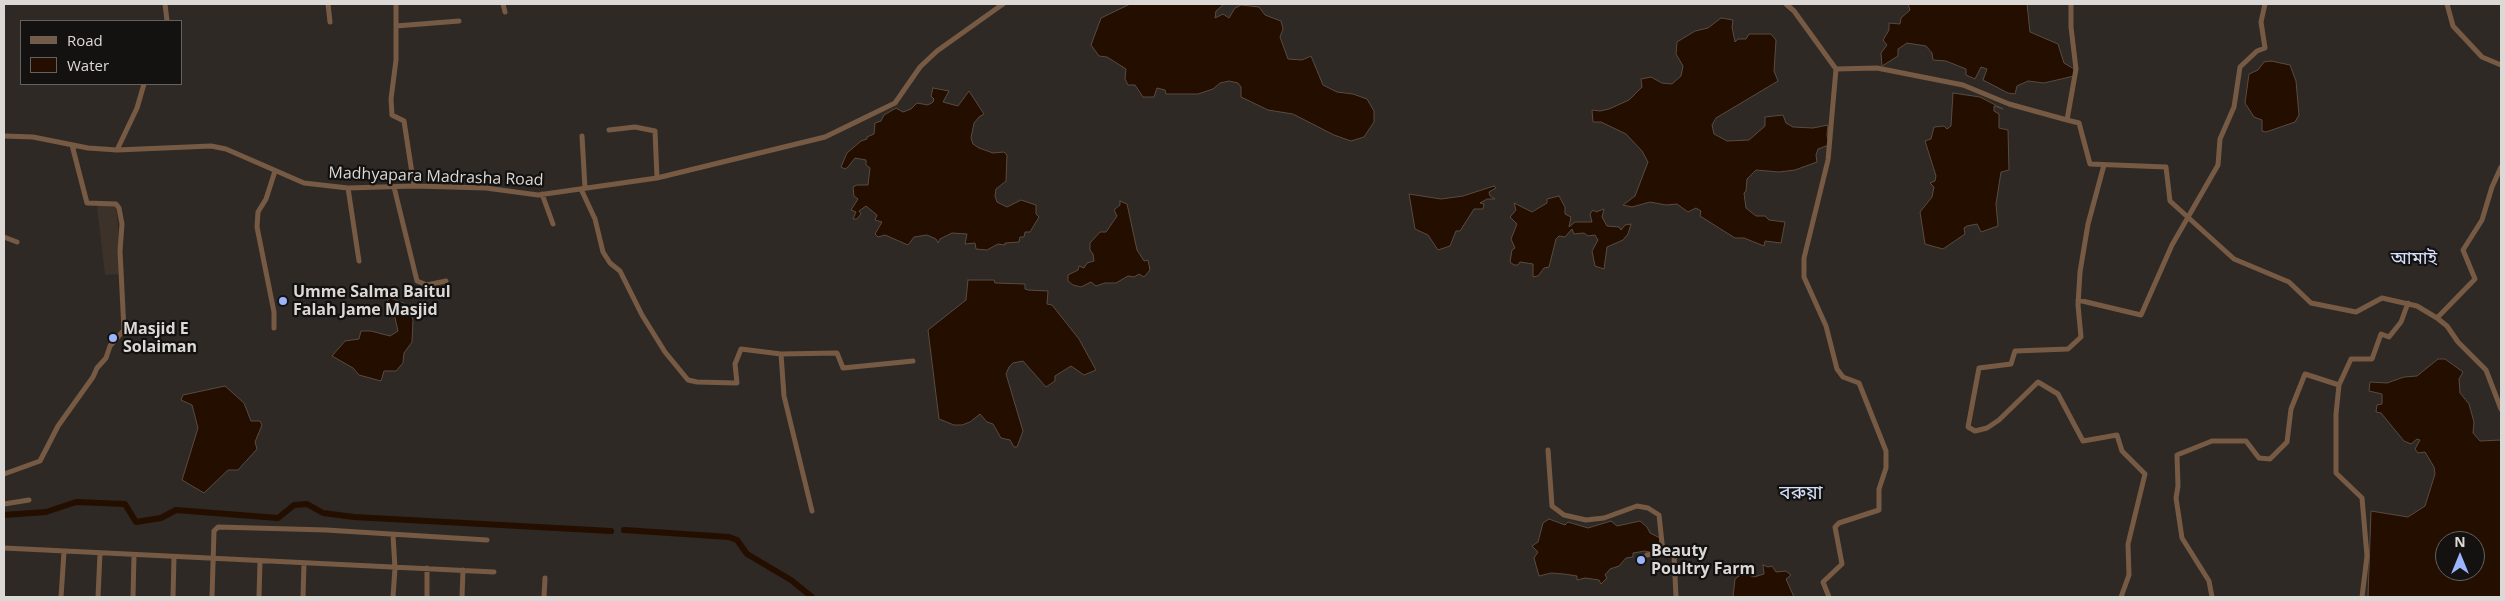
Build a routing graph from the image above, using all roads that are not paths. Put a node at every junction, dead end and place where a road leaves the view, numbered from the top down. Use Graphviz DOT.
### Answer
graph roads {
  1 [pos="166,4"];
  2 [pos="328,4"];
  3 [pos="396,4"];
  4 [pos="502,4"];
  5 [pos="1003,4"];
  6 [pos="1786,4"];
  7 [pos="2070,4"];
  8 [pos="2265,4"];
  9 [pos="2447,4"];
  10 [pos="505,12"];
  11 [pos="167,20"];
  12 [pos="458,21"];
  13 [pos="330,22"];
  14 [pos="396,26"];
  15 [pos="2501,65"];
  16 [pos="1836,69"];
  17 [pos="144,85"];
  18 [pos="2067,120"];
  19 [pos="609,130"];
  20 [pos="4,136"];
  21 [pos="582,136"];
  22 [pos="72,145"];
  23 [pos="117,150"];
  24 [pos="2104,165"];
  25 [pos="2501,167"];
  26 [pos="275,171"];
  27 [pos="657,178"];
  28 [pos="414,186"];
  29 [pos="394,187"];
  30 [pos="348,188"];
  31 [pos="583,189"];
  32 [pos="542,194"];
  33 [pos="553,224"];
  34 [pos="4,237"];
  35 [pos="17,242"];
  36 [pos="359,261"];
  37 [pos="446,281"];
  38 [pos="2078,300"];
  39 [pos="2408,303"];
  40 [pos="2437,318"];
  41 [pos="274,328"];
  42 [pos="781,354"];
  43 [pos="912,361"];
  44 [pos="2339,385"];
  45 [pos="2501,409"];
  46 [pos="1548,450"];
  47 [pos="4,474"];
  48 [pos="29,500"];
  49 [pos="4,504"];
  50 [pos="812,511"];
  51 [pos="393,535"];
  52 [pos="487,540"];
  53 [pos="4,548"];
  54 [pos="64,552"];
  55 [pos="1663,552"];
  56 [pos="100,553"];
  57 [pos="134,555"];
  58 [pos="1647,555"];
  59 [pos="174,557"];
  60 [pos="214,559"];
  61 [pos="260,561"];
  62 [pos="304,563"];
  63 [pos="395,568"];
  64 [pos="428,568"];
  65 [pos="463,570"];
  66 [pos="494,572"];
  67 [pos="545,578"];
  68 [pos="61,597"];
  69 [pos="98,597"];
  70 [pos="132,597"];
  71 [pos="173,597"];
  72 [pos="212,597"];
  73 [pos="259,597"];
  74 [pos="303,597"];
  75 [pos="393,597"];
  76 [pos="426,597"];
  77 [pos="462,597"];
  78 [pos="544,597"];
  79 [pos="1676,597"];
  80 [pos="1829,597"];
  81 [pos="2121,597"];
  82 [pos="2212,597"];
  83 [pos="2362,597"];
  1 -- 11 [label="street"];
  2 -- 13 [label="street"];
  3 -- 14 [label="street"];
  4 -- 10 [label="street"];
  5 -- 27 [label="street, Madhyapara Madrasha Road"];
  6 -- 16 [label="street"];
  7 -- 18 [label="street"];
  8 -- 38 [label="street"];
  9 -- 15 [label="street"];
  12 -- 14 [label="street"];
  14 -- 28 [label="street"];
  16 -- 18 [label="street"];
  16 -- 80 [label="street"];
  17 -- 23 [label="street"];
  18 -- 24 [label="street"];
  19 -- 27 [label="street"];
  20 -- 22 [label="street, Madhyapara Madrasha Road"];
  21 -- 31 [label="street"];
  22 -- 23 [label="street, Madhyapara Madrasha Road"];
  22 -- 47 [label="street"];
  23 -- 26 [label="street, Madhyapara Madrasha Road"];
  24 -- 38 [label="street"];
  24 -- 39 [label="street"];
  25 -- 40 [label="street"];
  26 -- 30 [label="street, Madhyapara Madrasha Road"];
  26 -- 41 [label="street"];
  27 -- 31 [label="street, Madhyapara Madrasha Road"];
  28 -- 29 [label="street, Madhyapara Madrasha Road"];
  28 -- 32 [label="street, Madhyapara Madrasha Road"];
  29 -- 30 [label="street, Madhyapara Madrasha Road"];
  29 -- 37 [label="street"];
  30 -- 36 [label="street"];
  31 -- 32 [label="street, Madhyapara Madrasha Road"];
  31 -- 42 [label="street"];
  32 -- 33 [label="street"];
  34 -- 35 [label="street"];
  38 -- 81 [label="street"];
  39 -- 40 [label="street"];
  39 -- 44 [label="street"];
  40 -- 45 [label="street"];
  42 -- 43 [label="street"];
  42 -- 50 [label="street"];
  44 -- 82 [label="street"];
  44 -- 83 [label="street"];
  46 -- 55 [label="street"];
  48 -- 49 [label="street"];
  51 -- 52 [label="street"];
  51 -- 60 [label="street"];
  51 -- 63 [label="street"];
  53 -- 54 [label="street"];
  54 -- 56 [label="street"];
  54 -- 68 [label="street"];
  55 -- 58 [label="street"];
  55 -- 79 [label="street"];
  56 -- 57 [label="street"];
  56 -- 69 [label="street"];
  57 -- 59 [label="street"];
  57 -- 70 [label="street"];
  59 -- 60 [label="street"];
  59 -- 71 [label="street"];
  60 -- 61 [label="street"];
  60 -- 72 [label="street"];
  61 -- 62 [label="street"];
  61 -- 73 [label="street"];
  62 -- 63 [label="street"];
  62 -- 74 [label="street"];
  63 -- 64 [label="street"];
  63 -- 75 [label="street"];
  64 -- 65 [label="street"];
  64 -- 76 [label="street"];
  65 -- 66 [label="street"];
  65 -- 77 [label="street"];
  67 -- 78 [label="street"];
}
